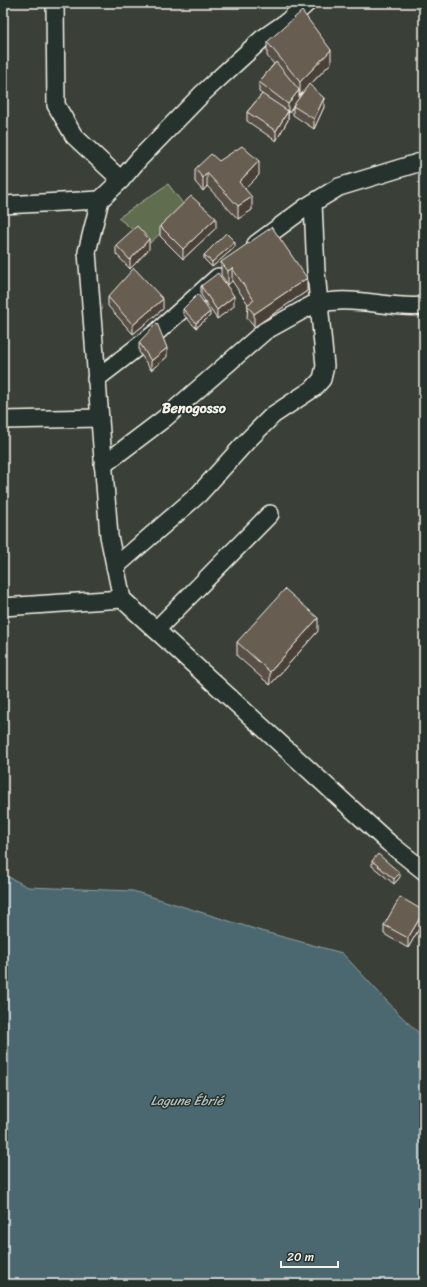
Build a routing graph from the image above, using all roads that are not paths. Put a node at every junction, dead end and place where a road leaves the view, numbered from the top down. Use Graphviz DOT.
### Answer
graph roads {
  1 [pos="55,3"];
  2 [pos="307,3"];
  3 [pos="424,161"];
  4 [pos="120,180"];
  5 [pos="100,200"];
  6 [pos="313,202"];
  7 [pos="3,204"];
  8 [pos="244,254"];
  9 [pos="228,268"];
  10 [pos="320,302"];
  11 [pos="424,306"];
  12 [pos="96,379"];
  13 [pos="100,418"];
  14 [pos="3,420"];
  15 [pos="103,465"];
  16 [pos="270,514"];
  17 [pos="115,567"];
  18 [pos="122,599"];
  19 [pos="3,607"];
  20 [pos="156,630"];
  21 [pos="424,871"];
  1 -- 4 [label="street"];
  2 -- 4 [label="street"];
  3 -- 6 [label="street"];
  4 -- 5 [label="street"];
  5 -- 7 [label="street"];
  5 -- 12 [label="street"];
  6 -- 8 [label="street"];
  6 -- 10 [label="street"];
  9 -- 12 [label="street"];
  10 -- 11 [label="street"];
  10 -- 15 [label="street"];
  10 -- 17 [label="street"];
  12 -- 13 [label="street"];
  13 -- 14 [label="street"];
  13 -- 15 [label="street"];
  15 -- 17 [label="street"];
  16 -- 20 [label="street"];
  17 -- 18 [label="street"];
  18 -- 19 [label="street"];
  18 -- 20 [label="street"];
  20 -- 21 [label="street"];
}
